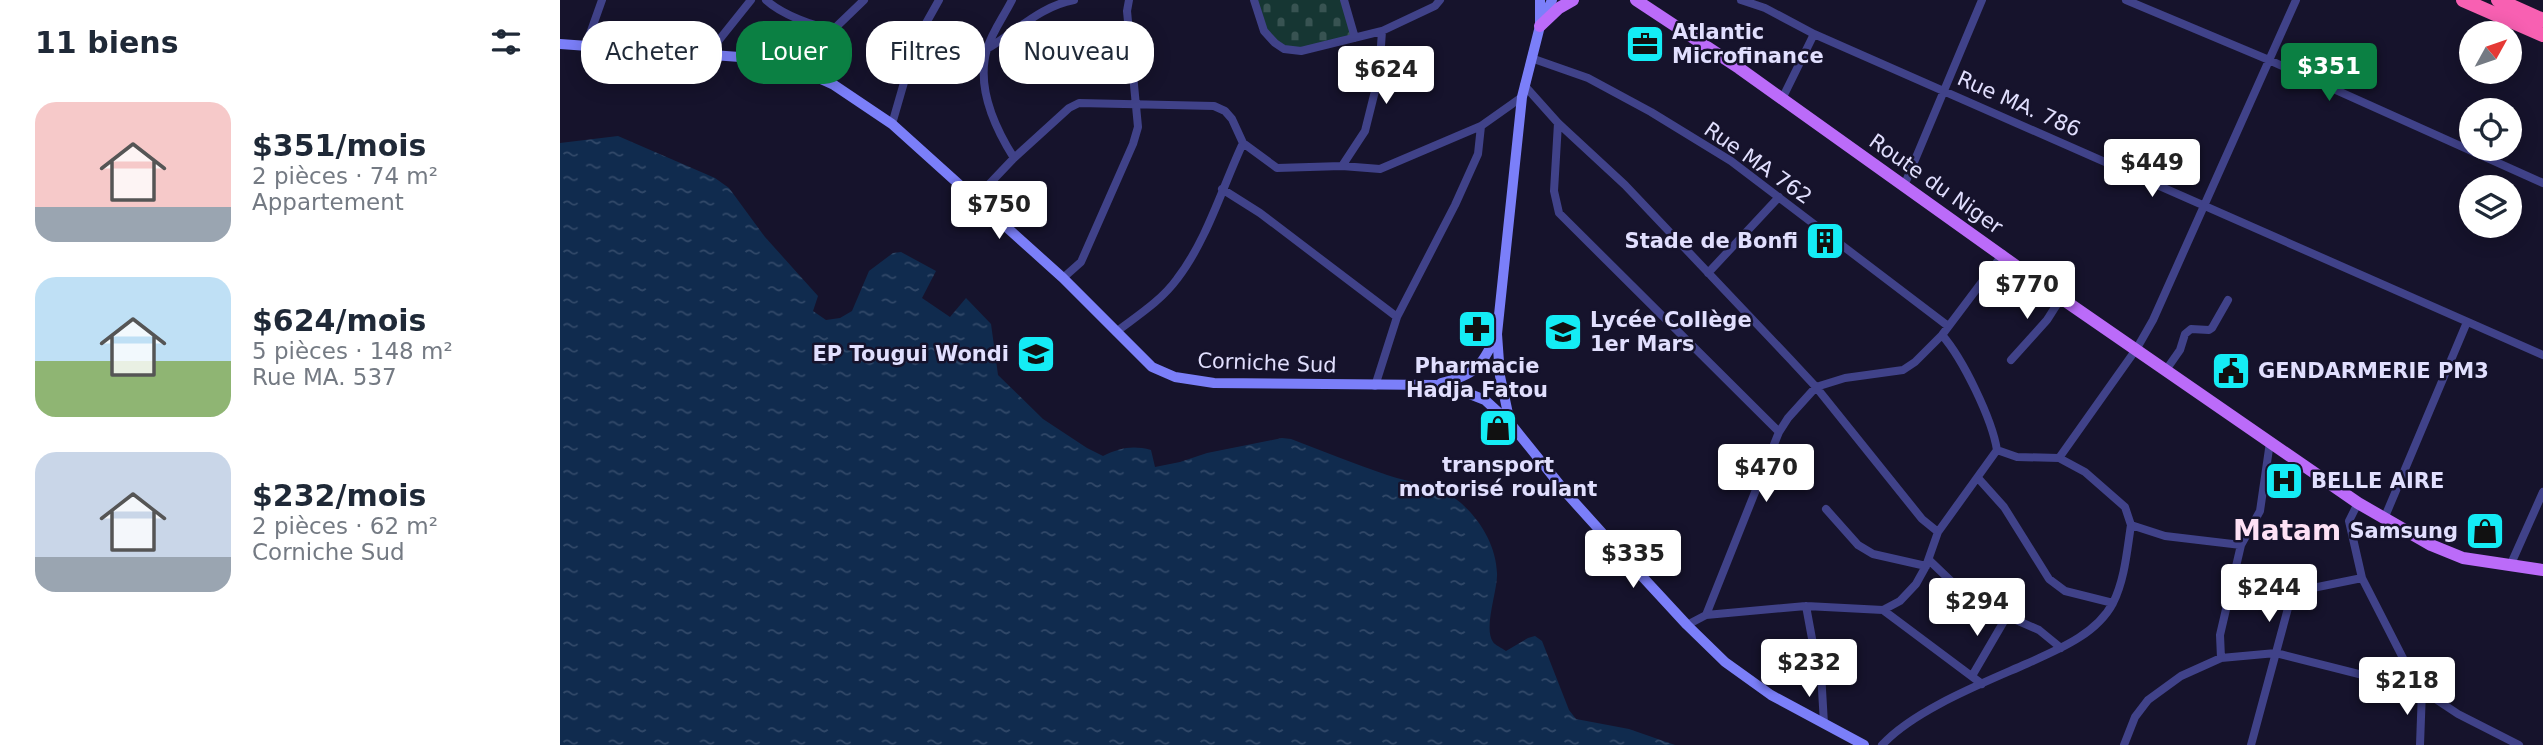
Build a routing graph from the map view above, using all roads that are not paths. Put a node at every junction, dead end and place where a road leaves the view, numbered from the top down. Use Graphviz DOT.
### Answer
graph roads {
  1 [pos="602,0"];
  2 [pos="751,0"];
  3 [pos="765,0"];
  4 [pos="864,0"];
  5 [pos="939,0"];
  6 [pos="1012,0"];
  7 [pos="1074,0"];
  8 [pos="1129,0"];
  9 [pos="1254,0"];
  10 [pos="1344,0"];
  11 [pos="1440,0"];
  12 [pos="1540,0"];
  13 [pos="1552,0"];
  14 [pos="1573,0"];
  15 [pos="1636,0"];
  16 [pos="1741,0"];
  17 [pos="1982,0"];
  18 [pos="2126,0"];
  19 [pos="2296,0"];
  20 [pos="2463,0"];
  21 [pos="2498,0"];
  22 [pos="2543,20"];
  23 [pos="595,21"];
  24 [pos="1539,26"];
  25 [pos="1382,31"];
  26 [pos="1814,34"];
  27 [pos="2543,35"];
  28 [pos="722,36"];
  29 [pos="1356,38"];
  30 [pos="560,44"];
  31 [pos="581,45"];
  32 [pos="987,48"];
  33 [pos="722,56"];
  34 [pos="1531,58"];
  35 [pos="2269,60"];
  36 [pos="1944,90"];
  37 [pos="1523,91"];
  38 [pos="1782,99"];
  39 [pos="1136,105"];
  40 [pos="1558,123"];
  41 [pos="892,124"];
  42 [pos="1481,126"];
  43 [pos="1243,143"];
  44 [pos="1014,158"];
  45 [pos="1342,166"];
  46 [pos="2543,183"];
  47 [pos="1903,186"];
  48 [pos="1222,189"];
  49 [pos="1779,197"];
  50 [pos="976,198"];
  51 [pos="2204,207"];
  52 [pos="2003,254"];
  53 [pos="1708,272"];
  54 [pos="1063,278"];
  55 [pos="2061,298"];
  56 [pos="2228,300"];
  57 [pos="1397,317"];
  58 [pos="2467,322"];
  59 [pos="1948,326"];
  60 [pos="1116,332"];
  61 [pos="1497,334"];
  62 [pos="1942,335"];
  63 [pos="2137,348"];
  64 [pos="2543,355"];
  65 [pos="2011,360"];
  66 [pos="2166,370"];
  67 [pos="1435,385"];
  68 [pos="1375,386"];
  69 [pos="1816,387"];
  70 [pos="1510,423"];
  71 [pos="1779,432"];
  72 [pos="2270,442"];
  73 [pos="1997,450"];
  74 [pos="2059,458"];
  75 [pos="1978,478"];
  76 [pos="2543,492"];
  77 [pos="2357,503"];
  78 [pos="1826,509"];
  79 [pos="2384,519"];
  80 [pos="2131,525"];
  81 [pos="1938,532"];
  82 [pos="2241,545"];
  83 [pos="1927,563"];
  84 [pos="2510,566"];
  85 [pos="2543,570"];
  86 [pos="2362,578"];
  87 [pos="2113,603"];
  88 [pos="1806,606"];
  89 [pos="1883,610"];
  90 [pos="1706,615"];
  91 [pos="2007,616"];
  92 [pos="1687,625"];
  93 [pos="1813,644"];
  94 [pos="2061,648"];
  95 [pos="2276,653"];
  96 [pos="2221,658"];
  97 [pos="1821,672"];
  98 [pos="1972,676"];
  99 [pos="1982,684"];
  100 [pos="2410,686"];
  101 [pos="2423,690"];
  102 [pos="1824,724"];
  103 [pos="1864,745"];
  104 [pos="1882,745"];
  105 [pos="2124,745"];
  106 [pos="2252,745"];
  107 [pos="2420,745"];
  108 [pos="2519,745"];
  1 -- 23 [label="street"];
  2 -- 28 [label="street"];
  3 -- 4 [label="street"];
  5 -- 41 [label="street"];
  6 -- 32 [label="street"];
  7 -- 32 [label="street"];
  8 -- 39 [label="street"];
  9 -- 29 [label="street"];
  10 -- 29 [label="street"];
  11 -- 25 [label="street"];
  12 -- 24 [label="main road"];
  13 -- 24 [label="main road"];
  14 -- 24 [label="main road"];
  15 -- 38 [label="main road, Route du Niger"];
  16 -- 26 [label="street, Rue MA. 786"];
  17 -- 36 [label="street"];
  18 -- 35 [label="street"];
  19 -- 35 [label="street"];
  20 -- 27 [label="highway"];
  21 -- 22 [label="highway"];
  24 -- 34 [label="main road"];
  25 -- 29 [label="street"];
  25 -- 45 [label="street"];
  26 -- 36 [label="street, Rue MA. 786"];
  26 -- 38 [label="street"];
  30 -- 31 [label="main road, Corniche Sud"];
  32 -- 44 [label="street"];
  33 -- 41 [label="main road, Corniche Sud"];
  34 -- 37 [label="main road"];
  34 -- 49 [label="street, Rue MA 762"];
  35 -- 46 [label="street"];
  35 -- 51 [label="street"];
  36 -- 47 [label="street"];
  36 -- 51 [label="street, Rue MA. 786"];
  37 -- 40 [label="street"];
  37 -- 42 [label="street"];
  37 -- 61 [label="main road"];
  38 -- 47 [label="main road, Route du Niger"];
  39 -- 43 [label="street"];
  39 -- 44 [label="street"];
  39 -- 54 [label="street"];
  40 -- 53 [label="street"];
  40 -- 71 [label="street"];
  41 -- 50 [label="main road, Corniche Sud"];
  42 -- 45 [label="street"];
  42 -- 57 [label="street"];
  43 -- 45 [label="street"];
  43 -- 48 [label="street"];
  44 -- 50 [label="street"];
  47 -- 52 [label="main road, Route du Niger"];
  48 -- 57 [label="street"];
  48 -- 60 [label="street"];
  49 -- 53 [label="street"];
  49 -- 59 [label="street, Rue MA 762"];
  50 -- 54 [label="main road, Corniche Sud"];
  51 -- 58 [label="street, Rue MA. 786"];
  51 -- 63 [label="street"];
  52 -- 55 [label="main road, Route du Niger"];
  52 -- 59 [label="street"];
  53 -- 69 [label="street"];
  54 -- 60 [label="main road, Corniche Sud"];
  55 -- 63 [label="main road, Route du Niger"];
  55 -- 65 [label="street"];
  56 -- 66 [label="street"];
  57 -- 68 [label="street"];
  58 -- 64 [label="street, Rue MA. 786"];
  58 -- 79 [label="street"];
  59 -- 62 [label="street"];
  60 -- 68 [label="main road, Corniche Sud"];
  61 -- 67 [label="main road"];
  61 -- 70 [label="main road"];
  62 -- 69 [label="street"];
  62 -- 73 [label="street"];
  63 -- 66 [label="main road, Route du Niger"];
  63 -- 74 [label="street"];
  66 -- 72 [label="main road, Route du Niger"];
  67 -- 68 [label="main road, Corniche Sud"];
  67 -- 70 [label="main road, Corniche Sud"];
  69 -- 71 [label="street"];
  69 -- 81 [label="street"];
  70 -- 92 [label="main road, Corniche Sud"];
  71 -- 90 [label="street"];
  72 -- 77 [label="main road, Route du Niger"];
  72 -- 82 [label="street"];
  73 -- 74 [label="street"];
  73 -- 75 [label="street"];
  74 -- 80 [label="street"];
  75 -- 81 [label="street"];
  75 -- 87 [label="street"];
  76 -- 84 [label="street"];
  77 -- 79 [label="main road, Route du Niger"];
  77 -- 86 [label="street"];
  78 -- 83 [label="street"];
  79 -- 84 [label="main road, Route du Niger"];
  80 -- 82 [label="street"];
  80 -- 87 [label="street"];
  81 -- 83 [label="street"];
  82 -- 96 [label="street"];
  83 -- 89 [label="street"];
  83 -- 91 [label="street"];
  84 -- 85 [label="main road, Route du Niger"];
  86 -- 95 [label="street"];
  86 -- 100 [label="street"];
  87 -- 94 [label="street"];
  88 -- 89 [label="street"];
  88 -- 90 [label="street"];
  88 -- 93 [label="street"];
  89 -- 98 [label="street"];
  90 -- 92 [label="street"];
  91 -- 94 [label="street"];
  91 -- 98 [label="street"];
  92 -- 102 [label="main road, Corniche Sud"];
  94 -- 99 [label="street"];
  95 -- 96 [label="street"];
  95 -- 100 [label="street"];
  95 -- 106 [label="street"];
  96 -- 105 [label="street"];
  97 -- 102 [label="street"];
  98 -- 99 [label="street"];
  99 -- 104 [label="street"];
  100 -- 101 [label="street"];
  101 -- 107 [label="street"];
  101 -- 108 [label="street"];
  102 -- 103 [label="main road, Corniche Sud"];
}
